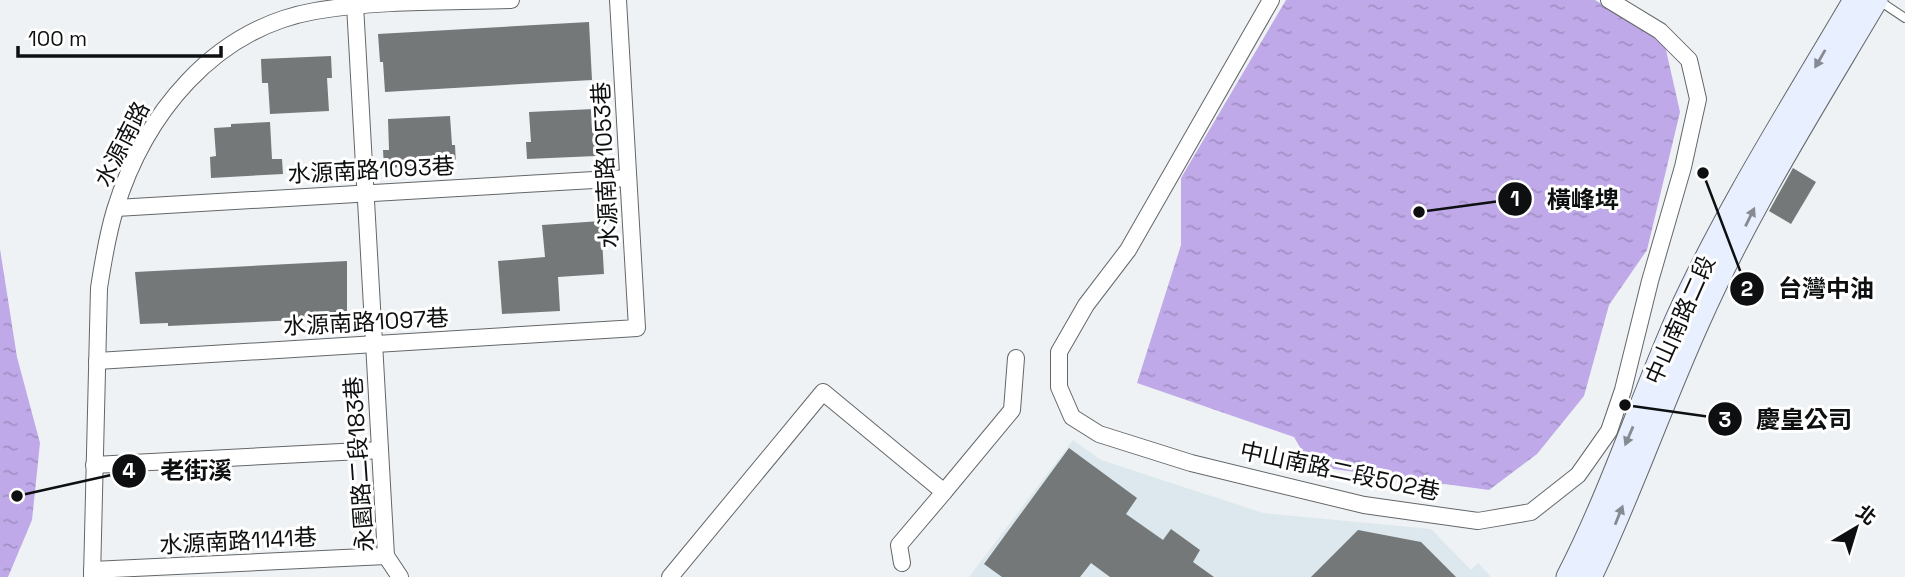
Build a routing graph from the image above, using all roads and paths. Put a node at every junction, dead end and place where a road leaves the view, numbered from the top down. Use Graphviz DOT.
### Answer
graph roads {
  1 [pos="511,0"];
  2 [pos="618,0"];
  3 [pos="1271,0"];
  4 [pos="1609,0"];
  5 [pos="1855,0"];
  6 [pos="1877,0"];
  7 [pos="355,5"];
  8 [pos="1905,18"];
  9 [pos="628,178"];
  10 [pos="365,193"];
  11 [pos="116,208"];
  12 [pos="637,328"];
  13 [pos="374,344"];
  14 [pos="1016,358"];
  15 [pos="97,361"];
  16 [pos="380,450"];
  17 [pos="94,465"];
  18 [pos="944,492"];
  19 [pos="386,556"];
  20 [pos="902,563"];
  21 [pos="238,570"];
  22 [pos="92,574"];
  23 [pos="400,577"];
  24 [pos="670,577"];
  25 [pos="1568,577"];
  26 [pos="1590,577"];
  1 -- 7 [label="street, 水源南路"];
  2 -- 9 [label="street, 水源南路1053巷"];
  3 -- 4 [label="street, 中山南路二段502巷"];
  5 -- 25 [label="main road, 中山南路二段, one-way"];
  6 -- 8 [label="lane"];
  26 -- 6 [label="main road, 中山南路二段, one-way"];
  7 -- 10 [label="street, 永園路二段183巷"];
  7 -- 11 [label="street, 水源南路"];
  9 -- 10 [label="street, 水源南路1093巷"];
  9 -- 12 [label="street, 水源南路1053巷"];
  10 -- 11 [label="street, 水源南路1093巷"];
  10 -- 13 [label="street, 永園路二段183巷"];
  11 -- 15 [label="street, 水源南路"];
  12 -- 13 [label="street, 水源南路1097巷"];
  13 -- 15 [label="street, 水源南路1097巷"];
  13 -- 16 [label="street, 永園路二段183巷"];
  14 -- 18 [label="street"];
  15 -- 17 [label="street, 水源南路"];
  16 -- 17 [label="street"];
  16 -- 19 [label="street, 永園路二段183巷"];
  17 -- 22 [label="street, 水源南路"];
  18 -- 20 [label="street"];
  18 -- 24 [label="street"];
  19 -- 21 [label="street, 水源南路1141巷"];
  19 -- 23 [label="street, 永園路二段183巷"];
  21 -- 22 [label="street, 水源南路1141巷"];
}
